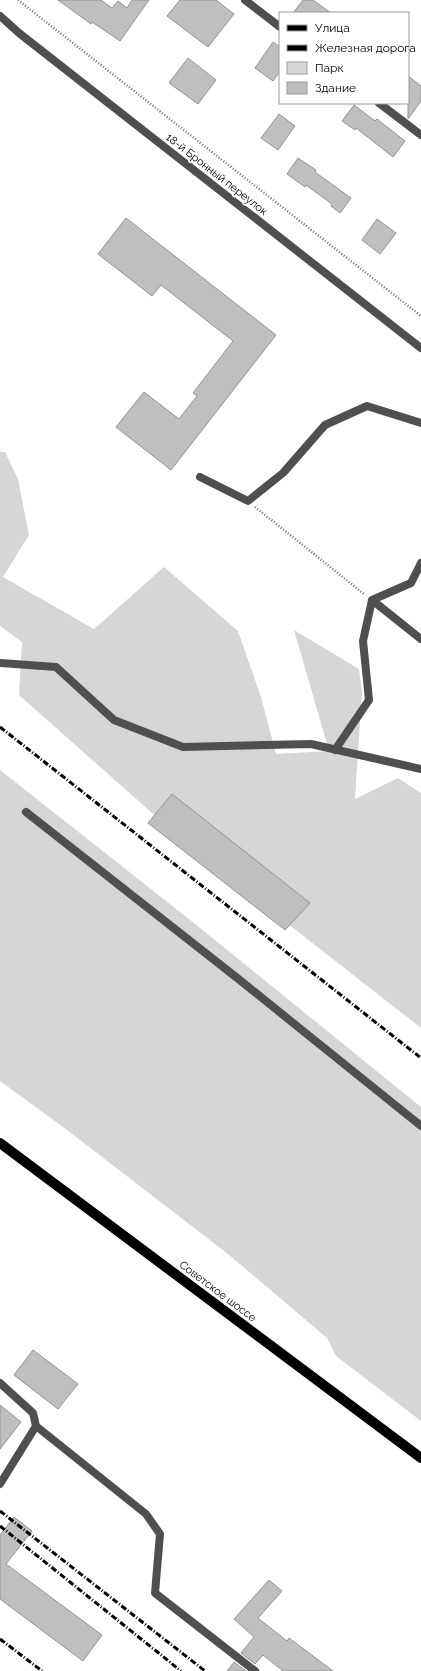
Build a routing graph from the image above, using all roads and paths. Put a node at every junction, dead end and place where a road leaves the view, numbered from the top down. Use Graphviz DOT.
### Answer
graph roads {
  1 [pos="18,0"];
  2 [pos="245,0"];
  3 [pos="0,16"];
  4 [pos="279,26"];
  5 [pos="380,104"];
  6 [pos="421,135"];
  7 [pos="421,316"];
  8 [pos="421,348"];
  9 [pos="421,423"];
  10 [pos="200,477"];
  11 [pos="248,501"];
  12 [pos="421,563"];
  13 [pos="372,600"];
  14 [pos="421,639"];
  15 [pos="0,663"];
  16 [pos="335,750"];
  17 [pos="421,769"];
  18 [pos="26,812"];
  19 [pos="421,1126"];
  20 [pos="0,1143"];
  21 [pos="0,1383"];
  22 [pos="36,1426"];
  23 [pos="421,1458"];
  24 [pos="0,1484"];
  25 [pos="255,1671"];
  1 -- 7 [label="path"];
  2 -- 4 [label="street"];
  3 -- 8 [label="street, 18-й Бронный переулок"];
  5 -- 6 [label="street"];
  9 -- 11 [label="street"];
  10 -- 11 [label="street"];
  11 -- 13 [label="path"];
  12 -- 13 [label="street"];
  13 -- 14 [label="street"];
  13 -- 16 [label="street"];
  15 -- 16 [label="street"];
  16 -- 17 [label="street"];
  18 -- 19 [label="street"];
  20 -- 23 [label="main road, Советское шоссе"];
  21 -- 22 [label="street"];
  22 -- 24 [label="street"];
  22 -- 25 [label="street"];
}
